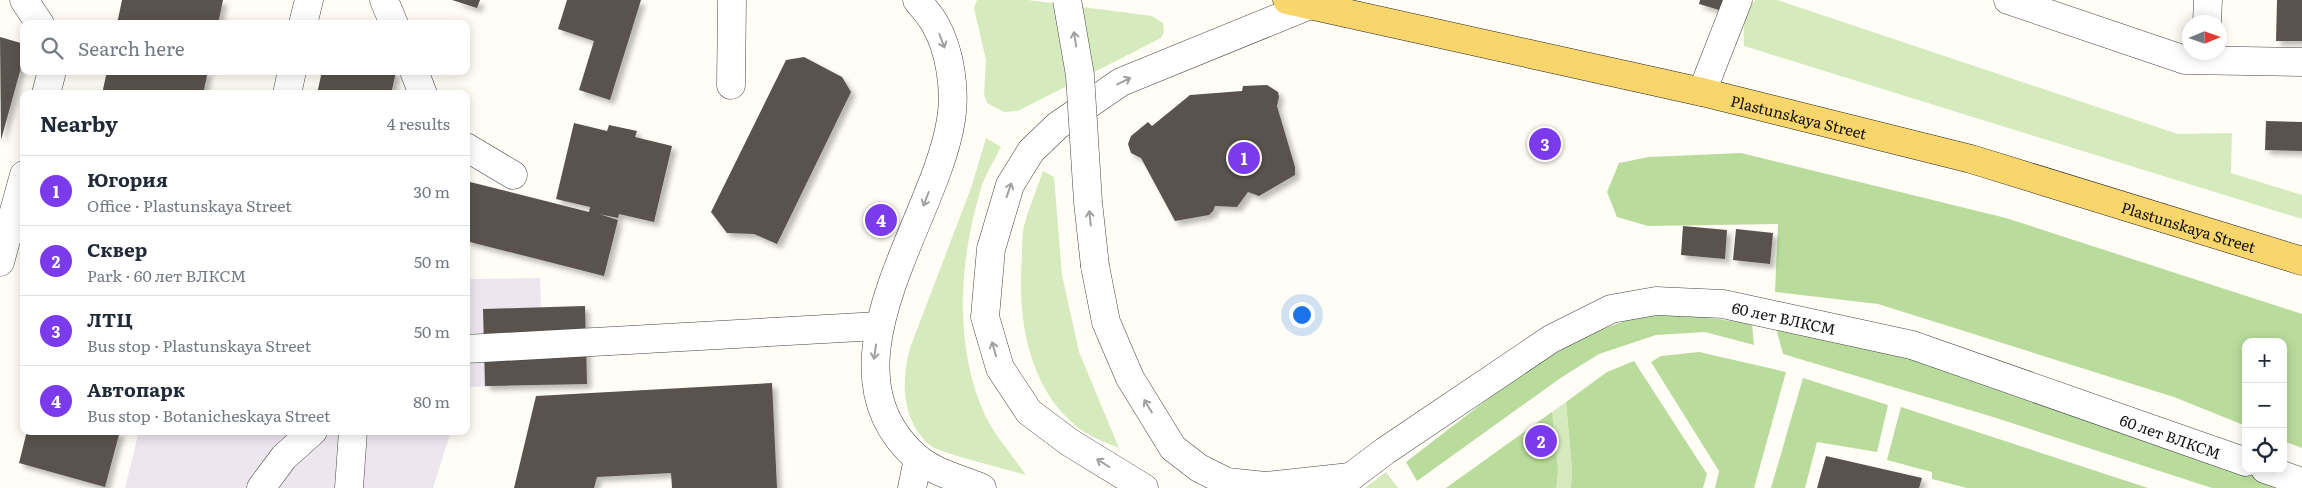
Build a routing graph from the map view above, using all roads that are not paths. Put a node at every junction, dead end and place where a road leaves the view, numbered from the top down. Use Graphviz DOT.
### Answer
graph roads {
  1 [pos="24,0"];
  2 [pos="309,0"];
  3 [pos="384,0"];
  4 [pos="732,0"];
  5 [pos="917,0"];
  6 [pos="1067,0"];
  7 [pos="1738,0"];
  8 [pos="2008,0"];
  9 [pos="2208,0"];
  10 [pos="1299,3"];
  11 [pos="2207,15"];
  12 [pos="37,20"];
  13 [pos="304,20"];
  14 [pos="392,20"];
  15 [pos="2227,57"];
  16 [pos="2182,59"];
  17 [pos="2302,62"];
  18 [pos="51,75"];
  19 [pos="291,75"];
  20 [pos="416,75"];
  21 [pos="731,85"];
  22 [pos="47,90"];
  23 [pos="288,90"];
  24 [pos="421,90"];
  25 [pos="1702,92"];
  26 [pos="470,149"];
  27 [pos="513,175"];
  28 [pos="20,190"];
  29 [pos="2302,261"];
  30 [pos="0,262"];
  31 [pos="879,326"];
  32 [pos="470,349"];
  33 [pos="309,435"];
  34 [pos="353,435"];
  35 [pos="1173,448"];
  36 [pos="918,459"];
  37 [pos="2242,461"];
  38 [pos="2276,473"];
  39 [pos="2302,482"];
  40 [pos="1342,484"];
  41 [pos="261,488"];
  42 [pos="349,488"];
  43 [pos="912,488"];
  44 [pos="982,488"];
  45 [pos="1144,488"];
  46 [pos="1192,488"];
  1 -- 12 [label="street"];
  2 -- 13 [label="street"];
  3 -- 14 [label="street"];
  4 -- 21 [label="street"];
  5 -- 31 [label="street, one-way"];
  35 -- 6 [label="street, one-way, bridge"];
  7 -- 25 [label="street"];
  8 -- 16 [label="street"];
  9 -- 11 [label="street"];
  10 -- 25 [label="main road, Plastunskaya Street"];
  45 -- 10 [label="street, one-way"];
  15 -- 17 [label="street"];
  18 -- 22 [label="street"];
  19 -- 23 [label="street"];
  20 -- 24 [label="street"];
  25 -- 29 [label="main road, Plastunskaya Street"];
  26 -- 27 [label="street"];
  28 -- 30 [label="street"];
  31 -- 32 [label="street"];
  31 -- 36 [label="street, one-way"];
  33 -- 41 [label="street"];
  34 -- 42 [label="street"];
  35 -- 40 [label="street"];
  35 -- 46 [label="street"];
  36 -- 43 [label="street"];
  36 -- 44 [label="street"];
  37 -- 40 [label="street, 60 лет ВЛКСМ"];
  38 -- 39 [label="street"];
}
